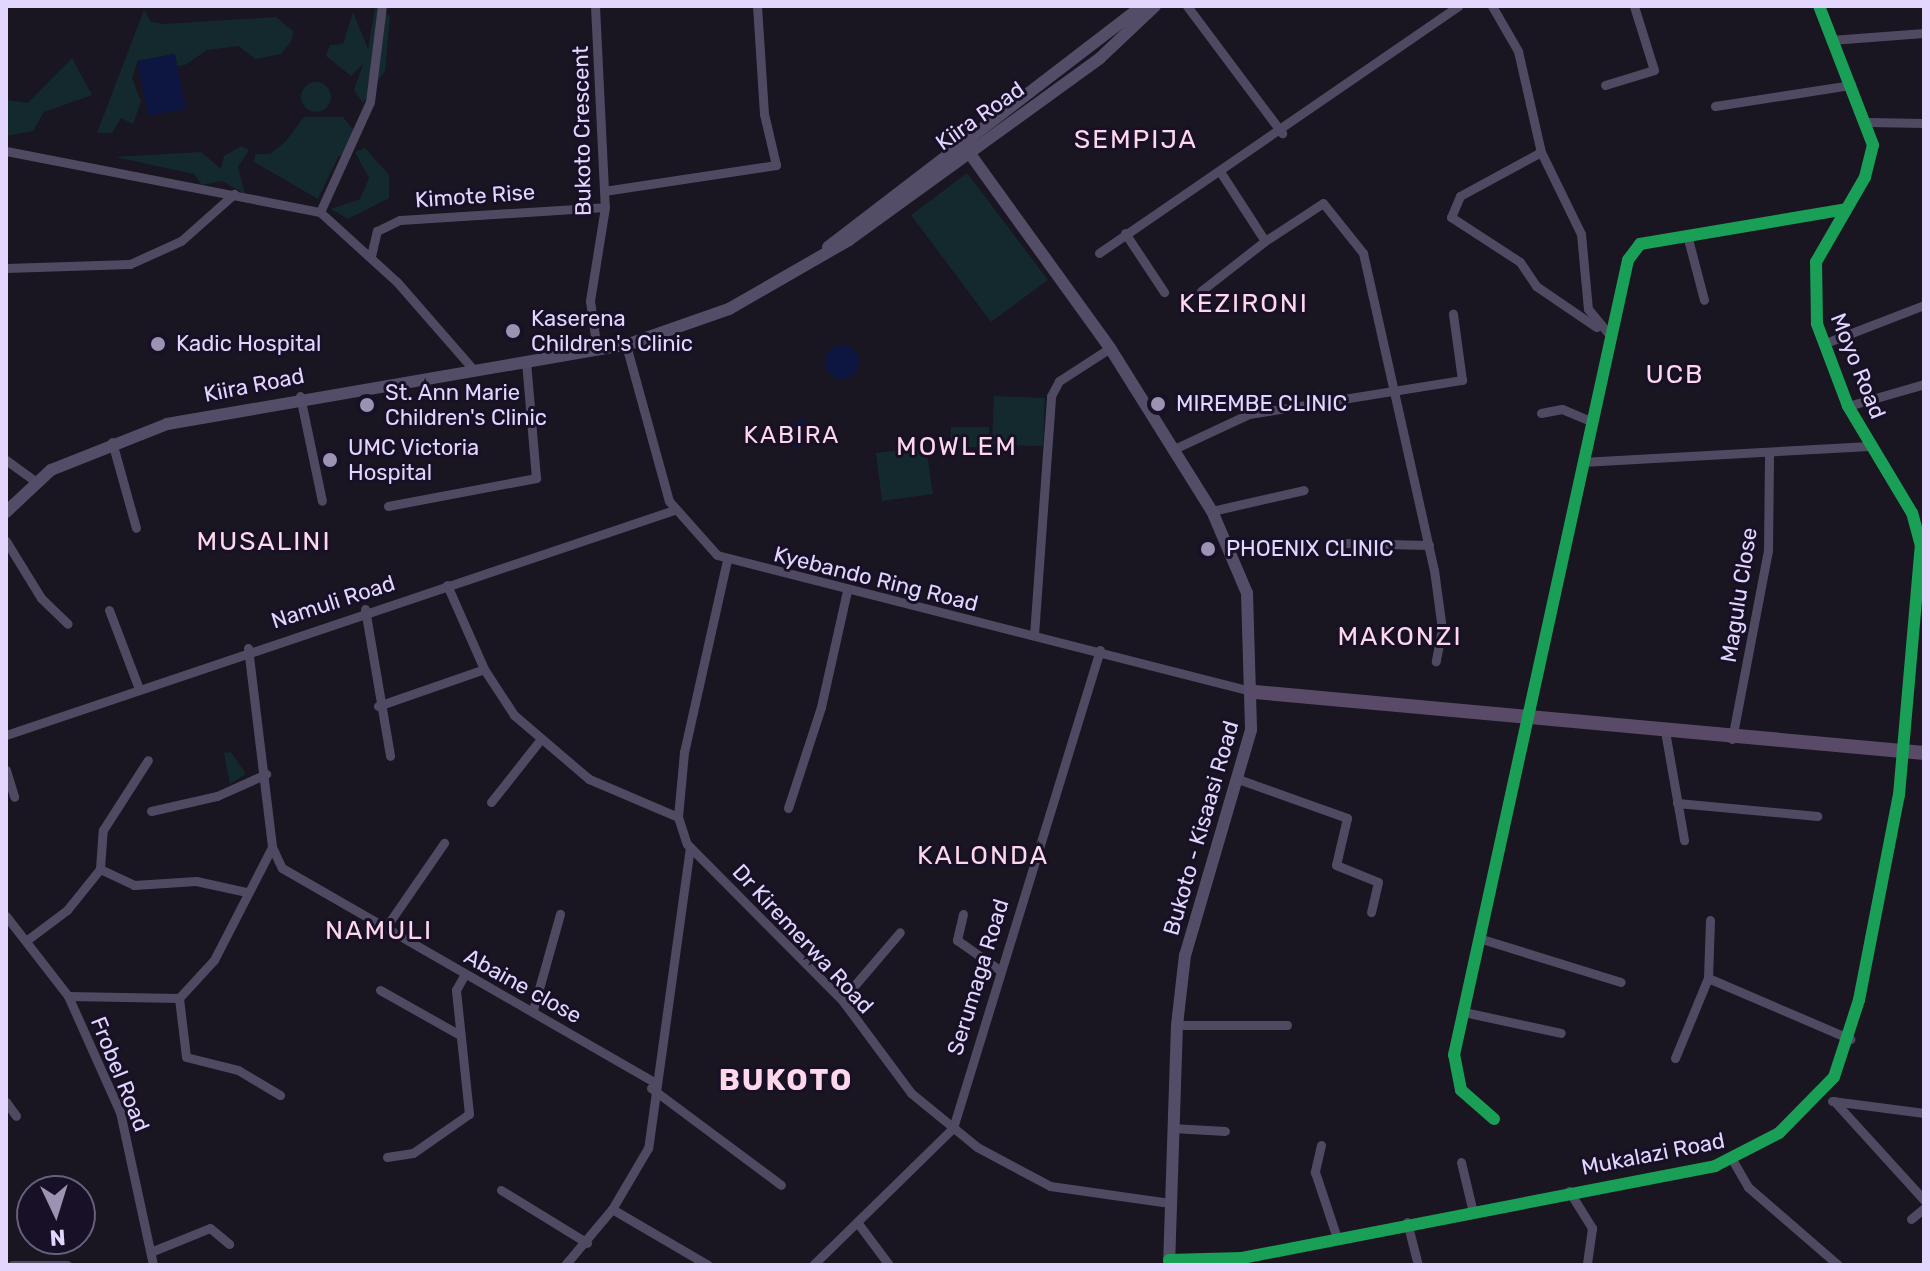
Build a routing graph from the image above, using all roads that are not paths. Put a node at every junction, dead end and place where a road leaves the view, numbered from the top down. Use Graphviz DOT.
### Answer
graph roads {
  1 [pos="382,6"];
  2 [pos="595,6"];
  3 [pos="757,6"];
  4 [pos="1142,6"];
  5 [pos="1155,6"];
  6 [pos="1187,6"];
  7 [pos="1458,6"];
  8 [pos="1492,6"];
  9 [pos="1634,6"];
  10 [pos="1819,6"];
  11 [pos="1924,33"];
  12 [pos="1831,40"];
  13 [pos="1605,85"];
  14 [pos="1851,85"];
  15 [pos="1715,106"];
  16 [pos="1868,122"];
  17 [pos="1924,123"];
  18 [pos="1282,133"];
  19 [pos="962,144"];
  20 [pos="6,151"];
  21 [pos="1541,152"];
  22 [pos="1221,173"];
  23 [pos="604,191"];
  24 [pos="234,194"];
  25 [pos="605,207"];
  26 [pos="1846,209"];
  27 [pos="320,212"];
  28 [pos="1125,233"];
  29 [pos="1687,235"];
  30 [pos="1265,241"];
  31 [pos="1099,253"];
  32 [pos="371,256"];
  33 [pos="6,268"];
  34 [pos="1201,291"];
  35 [pos="1164,292"];
  36 [pos="1704,300"];
  37 [pos="1924,305"];
  38 [pos="1453,314"];
  39 [pos="1596,327"];
  40 [pos="1610,335"];
  41 [pos="1823,344"];
  42 [pos="620,346"];
  43 [pos="1110,348"];
  44 [pos="597,350"];
  45 [pos="530,362"];
  46 [pos="473,369"];
  47 [pos="1924,384"];
  48 [pos="1397,390"];
  49 [pos="300,396"];
  50 [pos="1848,406"];
  51 [pos="1541,413"];
  52 [pos="1590,421"];
  53 [pos="112,442"];
  54 [pos="1870,446"];
  55 [pos="1174,449"];
  56 [pos="1769,455"];
  57 [pos="6,460"];
  58 [pos="1582,462"];
  59 [pos="35,481"];
  60 [pos="1304,490"];
  61 [pos="322,501"];
  62 [pos="388,506"];
  63 [pos="674,510"];
  64 [pos="1212,511"];
  65 [pos="6,512"];
  66 [pos="136,528"];
  67 [pos="6,541"];
  68 [pos="1342,543"];
  69 [pos="1429,545"];
  70 [pos="727,560"];
  71 [pos="447,585"];
  72 [pos="847,591"];
  73 [pos="365,609"];
  74 [pos="109,610"];
  75 [pos="68,624"];
  76 [pos="1034,635"];
  77 [pos="248,648"];
  78 [pos="1100,650"];
  79 [pos="1436,661"];
  80 [pos="484,669"];
  81 [pos="139,689"];
  82 [pos="1255,692"];
  83 [pos="378,706"];
  84 [pos="1531,716"];
  85 [pos="1665,731"];
  86 [pos="6,735"];
  87 [pos="541,739"];
  88 [pos="1732,739"];
  89 [pos="1903,751"];
  90 [pos="1924,753"];
  91 [pos="390,756"];
  92 [pos="148,760"];
  93 [pos="6,770"];
  94 [pos="266,774"];
  95 [pos="1238,779"];
  96 [pos="14,797"];
  97 [pos="491,802"];
  98 [pos="1677,803"];
  99 [pos="788,808"];
  100 [pos="151,811"];
  101 [pos="1817,816"];
  102 [pos="678,817"];
  103 [pos="1684,840"];
  104 [pos="444,843"];
  105 [pos="272,847"];
  106 [pos="690,847"];
  107 [pos="100,869"];
  108 [pos="248,887"];
  109 [pos="1371,912"];
  110 [pos="560,914"];
  111 [pos="963,914"];
  112 [pos="6,916"];
  113 [pos="1710,920"];
  114 [pos="384,930"];
  115 [pos="900,932"];
  116 [pos="27,940"];
  117 [pos="1485,940"];
  118 [pos="998,969"];
  119 [pos="461,971"];
  120 [pos="1708,978"];
  121 [pos="1621,982"];
  122 [pos="380,990"];
  123 [pos="68,996"];
  124 [pos="179,998"];
  125 [pos="842,1000"];
  126 [pos="533,1010"];
  127 [pos="1464,1012"];
  128 [pos="1177,1025"];
  129 [pos="1287,1025"];
  130 [pos="1561,1033"];
  131 [pos="460,1035"];
  132 [pos="1850,1039"];
  133 [pos="1675,1058"];
  134 [pos="652,1084"];
  135 [pos="280,1095"];
  136 [pos="1821,1096"];
  137 [pos="1834,1101"];
  138 [pos="6,1102"];
  139 [pos="1924,1113"];
  140 [pos="16,1116"];
  141 [pos="1494,1119"];
  142 [pos="953,1128"];
  143 [pos="1172,1128"];
  144 [pos="1225,1131"];
  145 [pos="1321,1145"];
  146 [pos="387,1157"];
  147 [pos="1733,1161"];
  148 [pos="1461,1162"];
  149 [pos="781,1185"];
  150 [pos="501,1190"];
  151 [pos="1569,1191"];
  152 [pos="1924,1200"];
  153 [pos="1170,1203"];
  154 [pos="1472,1208"];
  155 [pos="1924,1208"];
  156 [pos="612,1209"];
  157 [pos="1911,1219"];
  158 [pos="857,1222"];
  159 [pos="1407,1222"];
  160 [pos="1337,1238"];
  161 [pos="587,1243"];
  162 [pos="229,1244"];
  163 [pos="153,1251"];
  164 [pos="1169,1262"];
  165 [pos="12,1265"];
  166 [pos="67,1265"];
  167 [pos="153,1265"];
  168 [pos="565,1265"];
  169 [pos="708,1265"];
  170 [pos="813,1265"];
  171 [pos="889,1265"];
  172 [pos="1418,1265"];
  173 [pos="1587,1265"];
  174 [pos="1838,1265"];
  1 -- 27 [label="street"];
  2 -- 23 [label="street, Bukoto Crescent"];
  3 -- 23 [label="street"];
  4 -- 19 [label="main road, Kiira Road"];
  5 -- 19 [label="main road, Kiira Road"];
  6 -- 18 [label="street"];
  7 -- 18 [label="street"];
  8 -- 21 [label="street"];
  9 -- 13 [label="street"];
  10 -- 12 [label="street, Moyo Road"];
  11 -- 12 [label="street"];
  12 -- 14 [label="street, Moyo Road"];
  14 -- 15 [label="street"];
  14 -- 16 [label="street, Moyo Road"];
  16 -- 17 [label="street"];
  16 -- 26 [label="street, Moyo Road"];
  18 -- 22 [label="street"];
  19 -- 42 [label="main road, Kiira Road"];
  19 -- 43 [label="main road, Bukoto - Kisaasi Road"];
  20 -- 24 [label="street"];
  21 -- 39 [label="street"];
  21 -- 39 [label="street"];
  22 -- 28 [label="street"];
  22 -- 30 [label="street"];
  23 -- 25 [label="street, Bukoto Crescent"];
  24 -- 27 [label="street"];
  24 -- 33 [label="street"];
  25 -- 32 [label="street, Kimote Rise"];
  25 -- 44 [label="street, Bukoto Crescent"];
  26 -- 29 [label="street"];
  26 -- 41 [label="street, Moyo Road"];
  27 -- 32 [label="street"];
  28 -- 31 [label="street"];
  28 -- 35 [label="street"];
  29 -- 36 [label="street"];
  29 -- 40 [label="street"];
  30 -- 34 [label="street"];
  30 -- 48 [label="street"];
  32 -- 46 [label="street"];
  37 -- 41 [label="street"];
  38 -- 48 [label="street"];
  39 -- 40 [label="street"];
  40 -- 52 [label="street"];
  41 -- 50 [label="street, Moyo Road"];
  42 -- 44 [label="main road, Kiira Road"];
  42 -- 63 [label="street"];
  43 -- 55 [label="main road, Bukoto - Kisaasi Road"];
  43 -- 76 [label="street"];
  44 -- 45 [label="main road, Kiira Road"];
  45 -- 46 [label="main road, Kiira Road"];
  45 -- 62 [label="street"];
  46 -- 49 [label="main road, Kiira Road"];
  47 -- 50 [label="street"];
  48 -- 55 [label="street"];
  48 -- 69 [label="street"];
  49 -- 53 [label="main road, Kiira Road"];
  49 -- 61 [label="street"];
  50 -- 54 [label="street, Moyo Road"];
  51 -- 52 [label="street"];
  52 -- 58 [label="street"];
  53 -- 59 [label="main road, Kiira Road"];
  53 -- 66 [label="street"];
  54 -- 56 [label="street"];
  54 -- 89 [label="street, Moyo Road"];
  55 -- 64 [label="main road, Bukoto - Kisaasi Road"];
  56 -- 58 [label="street"];
  56 -- 88 [label="street, Magulu Close"];
  57 -- 59 [label="street"];
  58 -- 84 [label="street"];
  59 -- 65 [label="main road, Kiira Road"];
  60 -- 64 [label="street"];
  63 -- 70 [label="street, Kyebando Ring Road"];
  63 -- 71 [label="street, Namuli Road"];
  64 -- 82 [label="main road, Bukoto - Kisaasi Road"];
  67 -- 75 [label="street"];
  68 -- 69 [label="street"];
  69 -- 79 [label="street"];
  70 -- 72 [label="street, Kyebando Ring Road"];
  70 -- 102 [label="street"];
  71 -- 73 [label="street, Namuli Road"];
  71 -- 80 [label="street"];
  72 -- 76 [label="street, Kyebando Ring Road"];
  72 -- 99 [label="street"];
  73 -- 77 [label="street, Namuli Road"];
  73 -- 83 [label="street"];
  74 -- 81 [label="street"];
  76 -- 78 [label="street, Kyebando Ring Road"];
  77 -- 81 [label="street, Namuli Road"];
  77 -- 94 [label="street"];
  78 -- 82 [label="street, Kyebando Ring Road"];
  78 -- 118 [label="street, Serumaga Road"];
  80 -- 83 [label="street"];
  80 -- 87 [label="street"];
  81 -- 86 [label="street, Namuli Road"];
  82 -- 84 [label="main road"];
  82 -- 95 [label="main road, Bukoto - Kisaasi Road"];
  83 -- 91 [label="street"];
  84 -- 85 [label="main road"];
  84 -- 117 [label="street"];
  85 -- 88 [label="main road"];
  85 -- 98 [label="street"];
  87 -- 97 [label="street"];
  87 -- 102 [label="street"];
  88 -- 89 [label="main road"];
  89 -- 90 [label="main road"];
  89 -- 132 [label="street, Mukalazi Road"];
  92 -- 107 [label="street"];
  93 -- 96 [label="street"];
  94 -- 100 [label="street"];
  94 -- 105 [label="street"];
  95 -- 109 [label="street"];
  95 -- 128 [label="main road, Bukoto - Kisaasi Road"];
  98 -- 101 [label="street"];
  98 -- 103 [label="street"];
  102 -- 106 [label="street"];
  104 -- 114 [label="street"];
  105 -- 108 [label="street"];
  105 -- 114 [label="street, Abaine close"];
  106 -- 125 [label="street, Dr Kiremerwa Road"];
  106 -- 134 [label="street"];
  107 -- 108 [label="street"];
  107 -- 116 [label="street"];
  108 -- 124 [label="street"];
  110 -- 126 [label="street"];
  111 -- 118 [label="street"];
  112 -- 116 [label="street, Frobel Road"];
  113 -- 120 [label="street"];
  114 -- 119 [label="street, Abaine close"];
  115 -- 125 [label="street"];
  116 -- 123 [label="street, Frobel Road"];
  117 -- 121 [label="street"];
  117 -- 127 [label="street"];
  118 -- 142 [label="street, Serumaga Road"];
  119 -- 126 [label="street, Abaine close"];
  119 -- 131 [label="street"];
  119 -- 134 [label="street"];
  120 -- 132 [label="street"];
  120 -- 133 [label="street"];
  122 -- 131 [label="street"];
  123 -- 124 [label="street"];
  123 -- 163 [label="street, Frobel Road"];
  124 -- 135 [label="street"];
  125 -- 142 [label="street, Dr Kiremerwa Road"];
  126 -- 134 [label="street, Abaine close"];
  127 -- 130 [label="street"];
  127 -- 141 [label="street"];
  128 -- 129 [label="street"];
  128 -- 143 [label="main road, Bukoto - Kisaasi Road"];
  131 -- 146 [label="street"];
  132 -- 136 [label="street, Mukalazi Road"];
  134 -- 149 [label="street"];
  134 -- 156 [label="street"];
  136 -- 137 [label="street"];
  136 -- 147 [label="street, Mukalazi Road"];
  137 -- 139 [label="street"];
  137 -- 152 [label="street"];
  138 -- 140 [label="street"];
  142 -- 153 [label="street, Dr Kiremerwa Road"];
  142 -- 158 [label="street, Serumaga Road"];
  143 -- 144 [label="street"];
  143 -- 153 [label="main road, Bukoto - Kisaasi Road"];
  145 -- 160 [label="street"];
  147 -- 151 [label="street, Mukalazi Road"];
  147 -- 174 [label="street"];
  148 -- 154 [label="street"];
  150 -- 161 [label="street"];
  151 -- 154 [label="street, Mukalazi Road"];
  151 -- 173 [label="street"];
  153 -- 164 [label="main road, Bukoto - Kisaasi Road"];
  154 -- 159 [label="street, Mukalazi Road"];
  155 -- 157 [label="street"];
  156 -- 161 [label="street"];
  156 -- 169 [label="street"];
  158 -- 170 [label="street, Serumaga Road"];
  158 -- 171 [label="street"];
  159 -- 160 [label="street, Mukalazi Road"];
  159 -- 172 [label="street"];
  160 -- 164 [label="street, Mukalazi Road"];
  161 -- 168 [label="street"];
  162 -- 163 [label="street"];
  163 -- 167 [label="street, Frobel Road"];
  165 -- 166 [label="street"];
}
